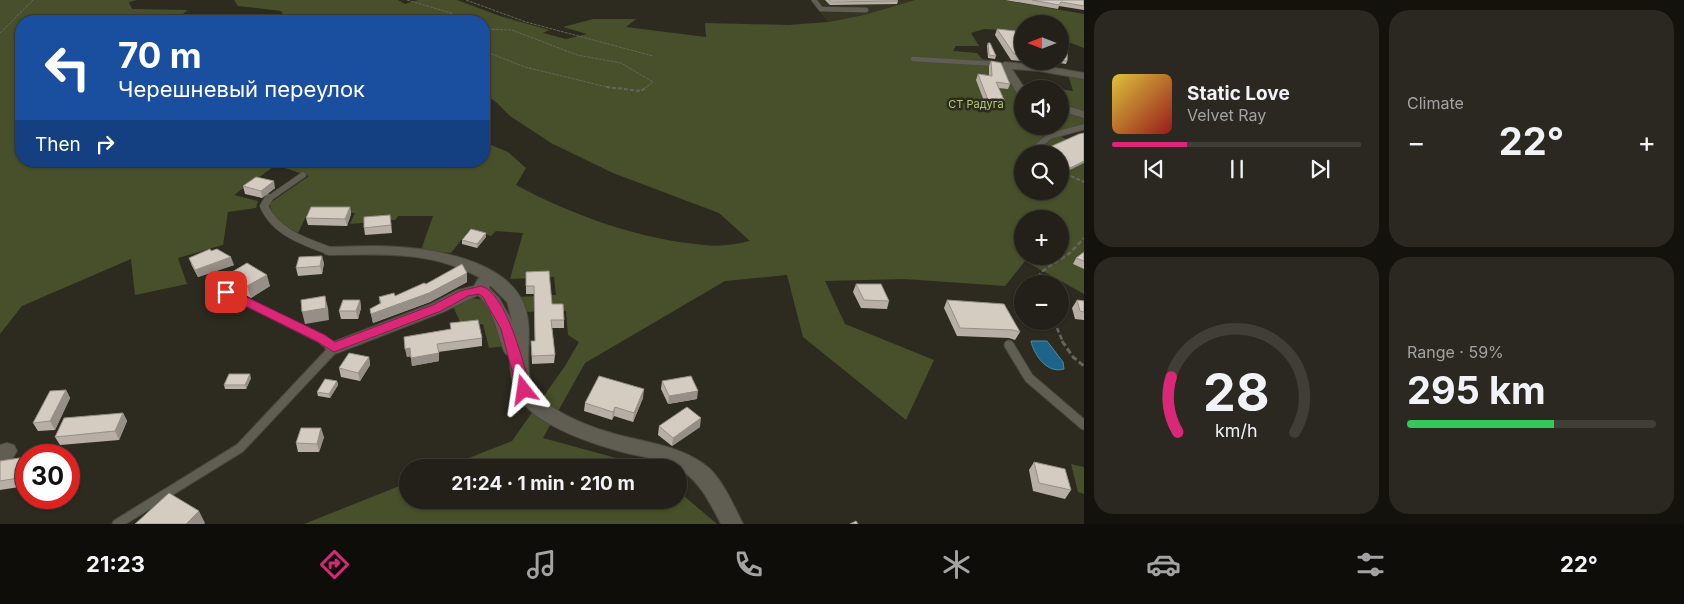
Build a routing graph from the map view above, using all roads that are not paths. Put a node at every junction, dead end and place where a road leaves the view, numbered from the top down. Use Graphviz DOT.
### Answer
graph roads {
  1 [pos="814,0"];
  2 [pos="866,10"];
  3 [pos="913,58"];
  4 [pos="1005,65"];
  5 [pos="1084,76"];
  6 [pos="1014,80"];
  7 [pos="1069,110"];
  8 [pos="1084,115"];
  9 [pos="1084,127"];
  10 [pos="1039,145"];
  11 [pos="303,175"];
  12 [pos="330,251"];
  13 [pos="486,284"];
  14 [pos="212,285"];
  15 [pos="1009,345"];
  16 [pos="334,348"];
  17 [pos="1084,424"];
  18 [pos="117,524"];
  19 [pos="732,524"];
  1 -- 2 [label="lane"];
  3 -- 4 [label="lane"];
  4 -- 5 [label="street"];
  4 -- 6 [label="street"];
  7 -- 8 [label="street"];
  9 -- 10 [label="lane"];
  11 -- 12 [label="lane"];
  12 -- 13 [label="street"];
  13 -- 16 [label="street"];
  13 -- 19 [label="street"];
  14 -- 16 [label="lane"];
  15 -- 17 [label="lane"];
  16 -- 18 [label="lane"];
}
